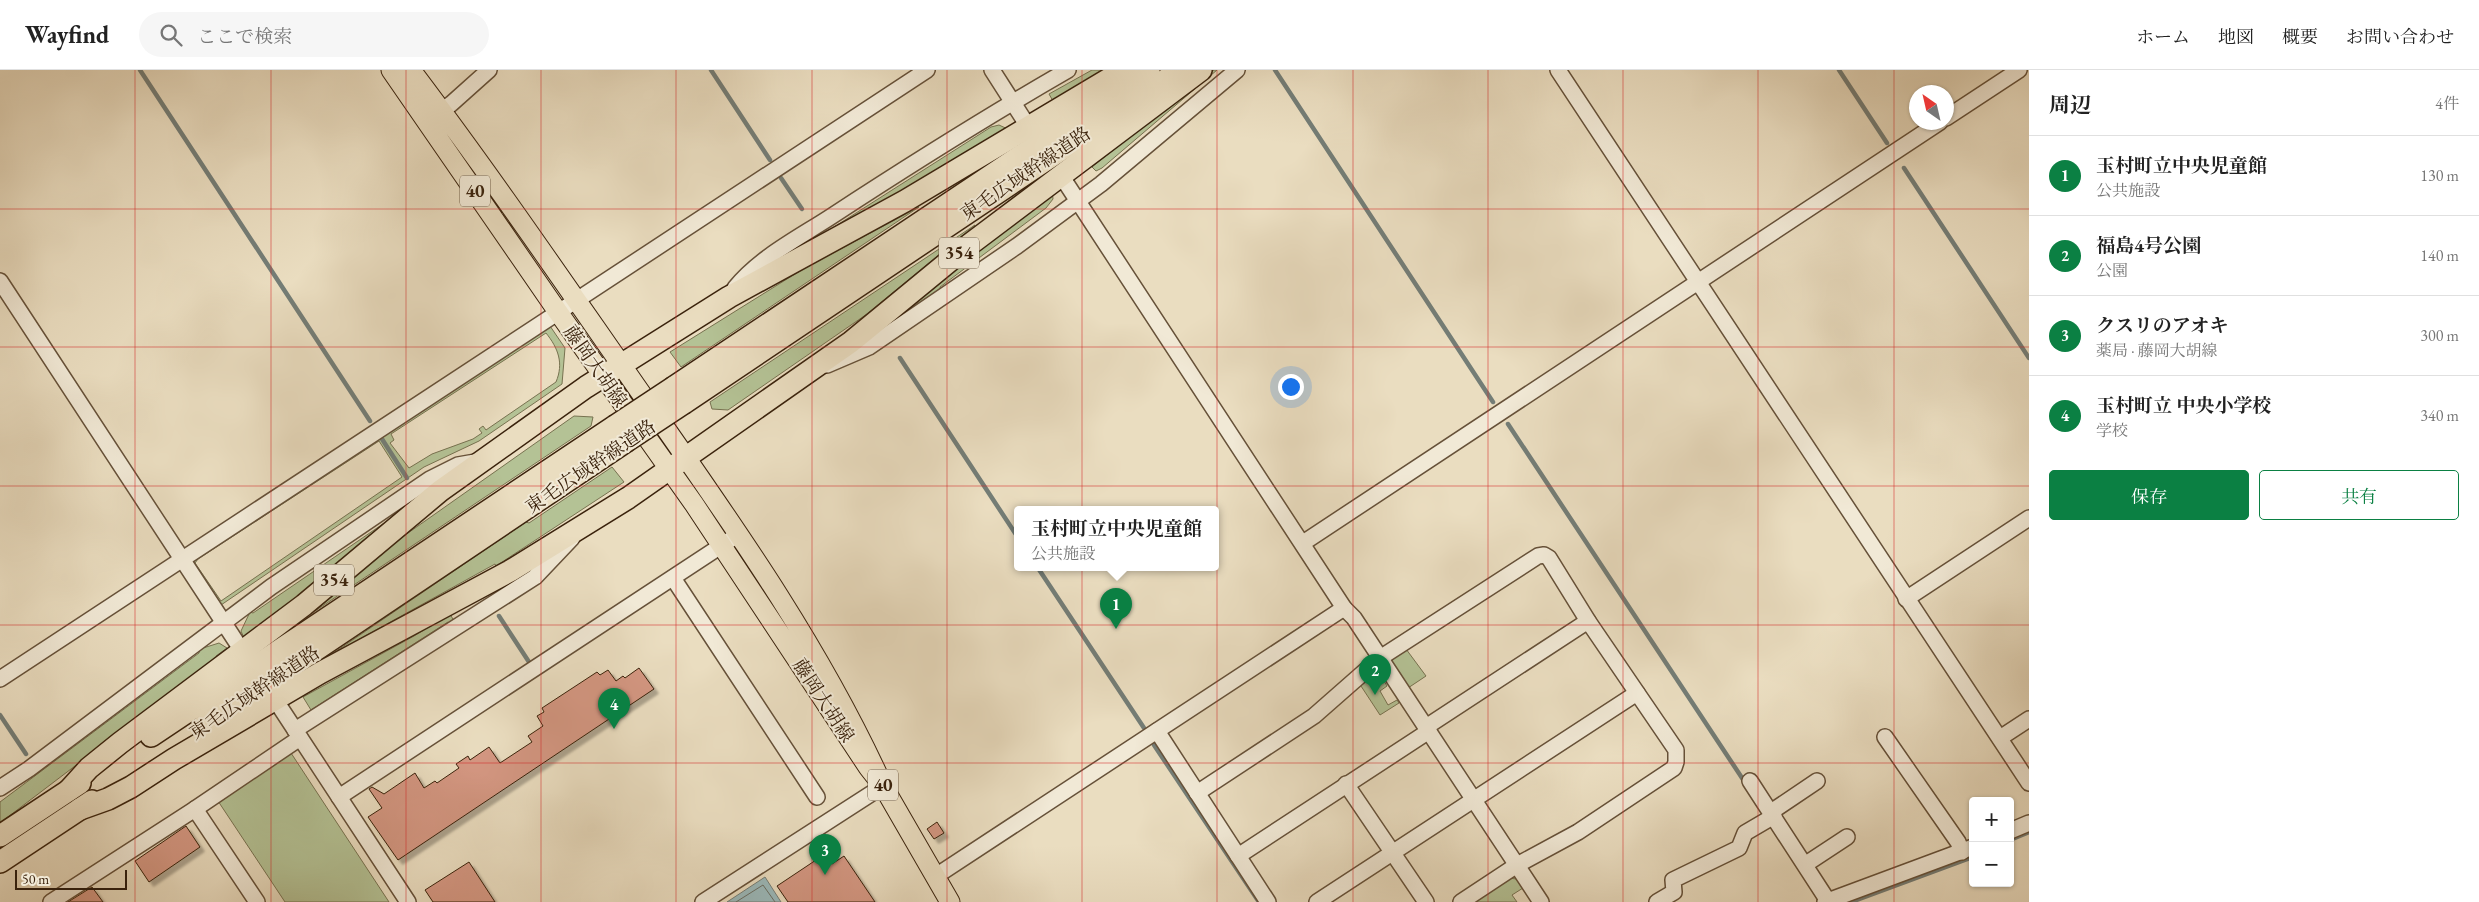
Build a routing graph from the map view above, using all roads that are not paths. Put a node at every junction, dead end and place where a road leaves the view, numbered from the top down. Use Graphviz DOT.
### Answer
graph roads {
  1 [pos="391,70"];
  2 [pos="411,70"];
  3 [pos="490,70"];
  4 [pos="927,70"];
  5 [pos="992,70"];
  6 [pos="1068,70"];
  7 [pos="1124,70"];
  8 [pos="1149,70"];
  9 [pos="1179,70"];
  10 [pos="1201,70"];
  11 [pos="1237,70"];
  12 [pos="1558,70"];
  13 [pos="2019,70"];
  14 [pos="1012,102"];
  15 [pos="1954,113"];
  16 [pos="434,116"];
  17 [pos="1026,123"];
  18 [pos="1928,130"];
  19 [pos="1064,180"];
  20 [pos="1078,200"];
  21 [pos="0,281"];
  22 [pos="1698,282"];
  23 [pos="729,297"];
  24 [pos="566,307"];
  25 [pos="620,370"];
  26 [pos="811,370"];
  27 [pos="679,395"];
  28 [pos="620,434"];
  29 [pos="485,461"];
  30 [pos="674,461"];
  31 [pos="2029,518"];
  32 [pos="578,531"];
  33 [pos="731,539"];
  34 [pos="1302,542"];
  35 [pos="182,559"];
  36 [pos="673,578"];
  37 [pos="1906,600"];
  38 [pos="1344,608"];
  39 [pos="1588,621"];
  40 [pos="223,622"];
  41 [pos="237,643"];
  42 [pos="1380,658"];
  43 [pos="0,679"];
  44 [pos="1637,692"];
  45 [pos="278,704"];
  46 [pos="2029,719"];
  47 [pos="1428,729"];
  48 [pos="1157,731"];
  49 [pos="298,734"];
  50 [pos="1885,737"];
  51 [pos="2000,738"];
  52 [pos="1750,781"];
  53 [pos="1817,781"];
  54 [pos="2029,783"];
  55 [pos="1346,784"];
  56 [pos="883,786"];
  57 [pos="0,788"];
  58 [pos="69,790"];
  59 [pos="1197,793"];
  60 [pos="339,797"];
  61 [pos="817,797"];
  62 [pos="1473,798"];
  63 [pos="80,809"];
  64 [pos="195,809"];
  65 [pos="1772,814"];
  66 [pos="2029,823"];
  67 [pos="2014,829"];
  68 [pos="0,836"];
  69 [pos="1847,837"];
  70 [pos="1968,849"];
  71 [pos="1393,853"];
  72 [pos="1238,856"];
  73 [pos="0,862"];
  74 [pos="1516,864"];
  75 [pos="1806,864"];
  76 [pos="936,876"];
  77 [pos="1827,901"];
  78 [pos="51,902"];
  79 [pos="257,902"];
  80 [pos="408,902"];
  81 [pos="703,902"];
  82 [pos="950,902"];
  83 [pos="1268,902"];
  84 [pos="1317,902"];
  85 [pos="1426,902"];
  86 [pos="1461,902"];
  87 [pos="1541,902"];
  88 [pos="1657,902"];
  1 -- 16 [label="main road, 藤岡大胡線 / 40"];
  2 -- 16 [label="main road, 藤岡大胡線 / 40"];
  3 -- 16 [label="street"];
  4 -- 24 [label="street"];
  5 -- 14 [label="street"];
  6 -- 14 [label="street"];
  7 -- 23 [label="highway, 354"];
  8 -- 27 [label="highway, 東毛広域幹線道路 / 354"];
  9 -- 27 [label="highway, 東毛広域幹線道路 / 354"];
  10 -- 26 [label="highway, 354"];
  11 -- 20 [label="street"];
  12 -- 22 [label="street"];
  13 -- 15 [label="street"];
  14 -- 17 [label="street"];
  14 -- 23 [label="street"];
  16 -- 24 [label="main road, 藤岡大胡線 / 40"];
  16 -- 24 [label="main road, 藤岡大胡線 / 40"];
  18 -- 22 [label="street"];
  19 -- 20 [label="street"];
  20 -- 26 [label="street"];
  20 -- 34 [label="street"];
  21 -- 35 [label="street"];
  22 -- 34 [label="street"];
  22 -- 37 [label="street"];
  23 -- 25 [label="highway, 354"];
  24 -- 25 [label="main road, 藤岡大胡線 / 40"];
  24 -- 35 [label="street"];
  25 -- 29 [label="highway, 354"];
  25 -- 30 [label="main road, 藤岡大胡線 / 40"];
  25 -- 30 [label="main road, 藤岡大胡線 / 40"];
  26 -- 30 [label="highway, 354"];
  27 -- 28 [label="highway, 東毛広域幹線道路 / 354, bridge"];
  28 -- 58 [label="highway, 東毛広域幹線道路 / 354"];
  28 -- 63 [label="highway, 東毛広域幹線道路 / 354"];
  29 -- 40 [label="street"];
  29 -- 58 [label="highway, 354"];
  30 -- 32 [label="highway, 354"];
  30 -- 33 [label="main road, 藤岡大胡線 / 40"];
  31 -- 37 [label="street"];
  32 -- 49 [label="street"];
  32 -- 63 [label="highway, 354"];
  33 -- 36 [label="street"];
  33 -- 56 [label="main road, 藤岡大胡線 / 40"];
  33 -- 56 [label="main road, 藤岡大胡線 / 40"];
  34 -- 38 [label="street"];
  35 -- 40 [label="street"];
  35 -- 43 [label="street"];
  36 -- 60 [label="street"];
  36 -- 61 [label="street"];
  37 -- 51 [label="street"];
  38 -- 42 [label="street"];
  38 -- 48 [label="street"];
  39 -- 42 [label="street"];
  39 -- 44 [label="street"];
  39 -- 47 [label="street"];
  40 -- 41 [label="street"];
  40 -- 57 [label="street"];
  42 -- 47 [label="street"];
  42 -- 59 [label="street"];
  44 -- 62 [label="street"];
  44 -- 74 [label="street"];
  45 -- 49 [label="street"];
  46 -- 51 [label="street"];
  47 -- 55 [label="street"];
  47 -- 62 [label="street"];
  48 -- 59 [label="street"];
  48 -- 76 [label="street"];
  49 -- 60 [label="street"];
  49 -- 64 [label="street"];
  50 -- 70 [label="street"];
  51 -- 54 [label="street"];
  52 -- 65 [label="street"];
  53 -- 65 [label="street"];
  55 -- 71 [label="street"];
  55 -- 72 [label="street"];
  56 -- 76 [label="main road, 藤岡大胡線 / 40"];
  56 -- 81 [label="street"];
  58 -- 68 [label="highway, 東毛広域幹線道路 / 354"];
  59 -- 72 [label="street"];
  60 -- 80 [label="street"];
  62 -- 71 [label="street"];
  62 -- 74 [label="street"];
  63 -- 73 [label="highway, 東毛広域幹線道路 / 354"];
  64 -- 78 [label="street"];
  64 -- 79 [label="street"];
  65 -- 75 [label="street"];
  65 -- 88 [label="street"];
  66 -- 67 [label="street"];
  69 -- 75 [label="street"];
  70 -- 77 [label="street"];
  71 -- 84 [label="street"];
  71 -- 85 [label="street"];
  72 -- 83 [label="street"];
  74 -- 86 [label="street"];
  74 -- 87 [label="street"];
  75 -- 77 [label="street"];
  76 -- 82 [label="main road, 藤岡大胡線 / 40"];
}
